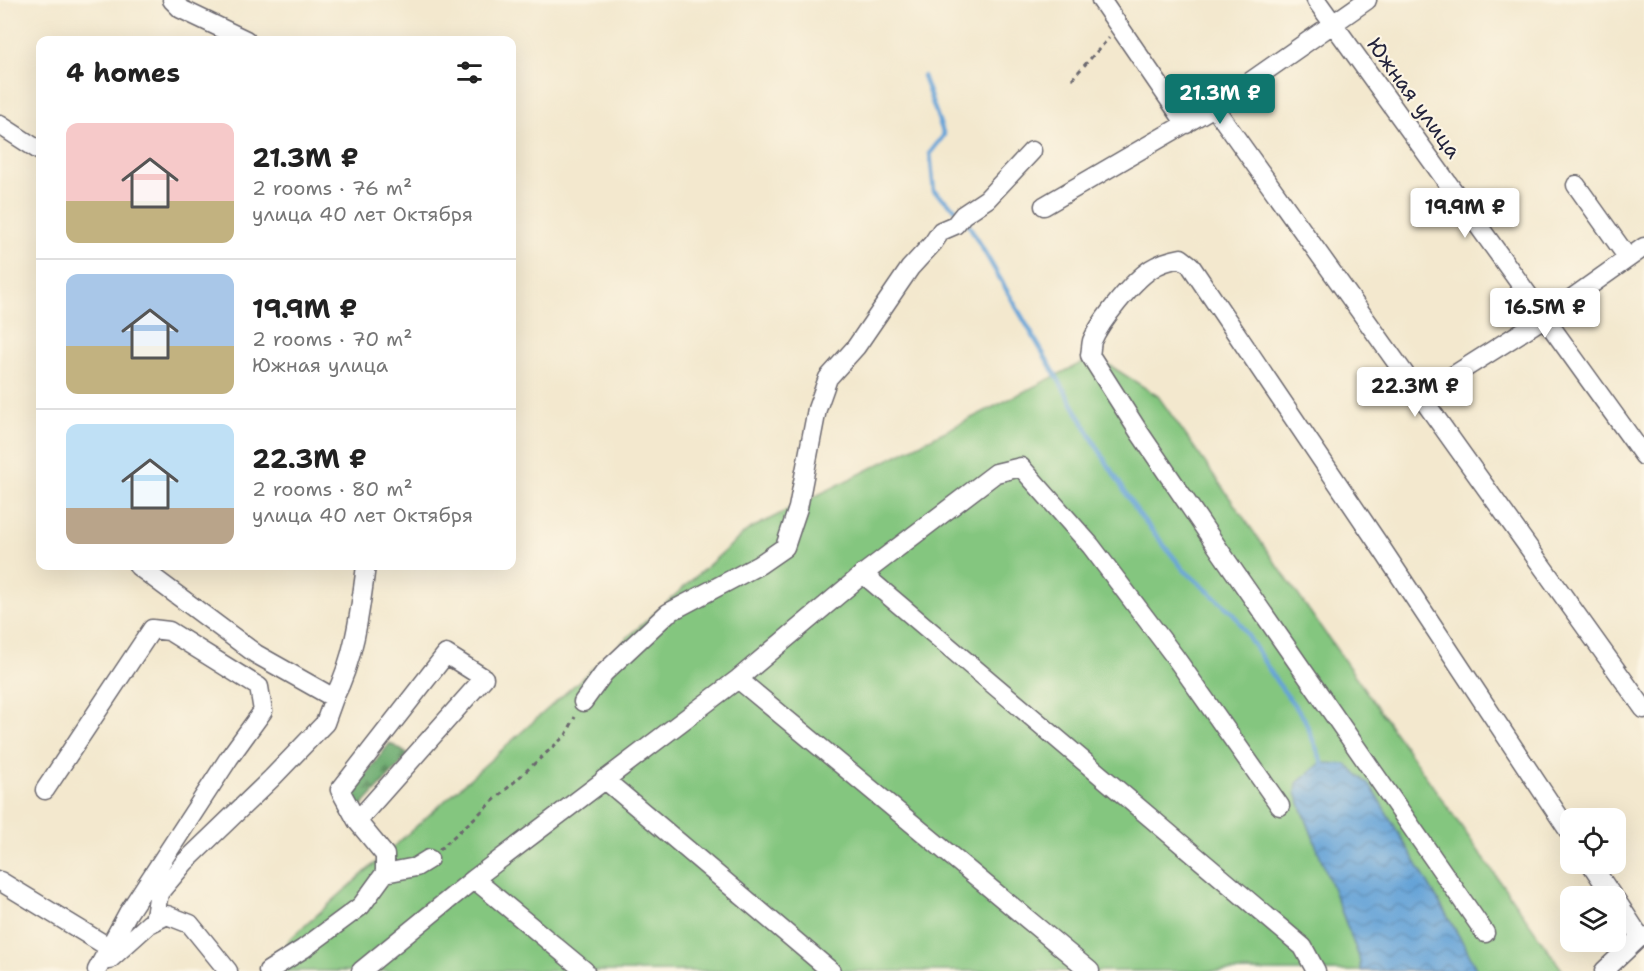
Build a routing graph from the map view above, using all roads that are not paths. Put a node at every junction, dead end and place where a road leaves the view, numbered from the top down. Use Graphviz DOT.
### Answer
graph roads {
  1 [pos="171,0"];
  2 [pos="1101,0"];
  3 [pos="1316,0"];
  4 [pos="1368,0"];
  5 [pos="1334,25"];
  6 [pos="238,36"];
  7 [pos="1214,107"];
  8 [pos="1186,124"];
  9 [pos="0,125"];
  10 [pos="36,149"];
  11 [pos="1032,151"];
  12 [pos="1576,185"];
  13 [pos="1044,206"];
  14 [pos="1644,247"];
  15 [pos="1628,258"];
  16 [pos="1544,318"];
  17 [pos="1421,396"];
  18 [pos="1642,448"];
  19 [pos="143,570"];
  20 [pos="365,570"];
  21 [pos="863,574"];
  22 [pos="738,679"];
  23 [pos="334,698"];
  24 [pos="583,702"];
  25 [pos="1644,709"];
  26 [pos="604,779"];
  27 [pos="45,790"];
  28 [pos="1280,806"];
  29 [pos="1560,818"];
  30 [pos="357,821"];
  31 [pos="429,859"];
  32 [pos="385,873"];
  33 [pos="474,879"];
  34 [pos="0,881"];
  35 [pos="1626,915"];
  36 [pos="154,921"];
  37 [pos="1485,933"];
  38 [pos="1642,936"];
  39 [pos="110,948"];
  40 [pos="224,970"];
  41 [pos="97,971"];
  42 [pos="268,971"];
  43 [pos="361,971"];
  44 [pos="585,971"];
  45 [pos="831,971"];
  46 [pos="1090,971"];
  47 [pos="1316,971"];
  48 [pos="1604,971"];
  1 -- 6 [label="street"];
  2 -- 8 [label="street"];
  3 -- 5 [label="street, Южная улица"];
  4 -- 5 [label="street"];
  5 -- 7 [label="street"];
  5 -- 16 [label="street, Южная улица"];
  7 -- 8 [label="street"];
  7 -- 17 [label="street"];
  8 -- 13 [label="street"];
  9 -- 10 [label="street"];
  11 -- 24 [label="street"];
  12 -- 15 [label="street"];
  14 -- 15 [label="street"];
  15 -- 16 [label="street"];
  16 -- 17 [label="street"];
  16 -- 18 [label="street, Южная улица"];
  17 -- 25 [label="street"];
  19 -- 23 [label="street"];
  20 -- 23 [label="street"];
  21 -- 22 [label="street"];
  21 -- 28 [label="street"];
  21 -- 47 [label="street"];
  22 -- 26 [label="street"];
  22 -- 46 [label="street"];
  23 -- 36 [label="street"];
  26 -- 33 [label="street"];
  26 -- 45 [label="street"];
  27 -- 39 [label="street"];
  29 -- 37 [label="street"];
  30 -- 30 [label="street"];
  30 -- 32 [label="street"];
  31 -- 32 [label="street"];
  32 -- 42 [label="street"];
  33 -- 43 [label="street"];
  33 -- 44 [label="street"];
  34 -- 39 [label="street"];
  35 -- 38 [label="street"];
  36 -- 40 [label="street"];
  36 -- 41 [label="street"];
  38 -- 48 [label="street"];
  39 -- 41 [label="street"];
}
